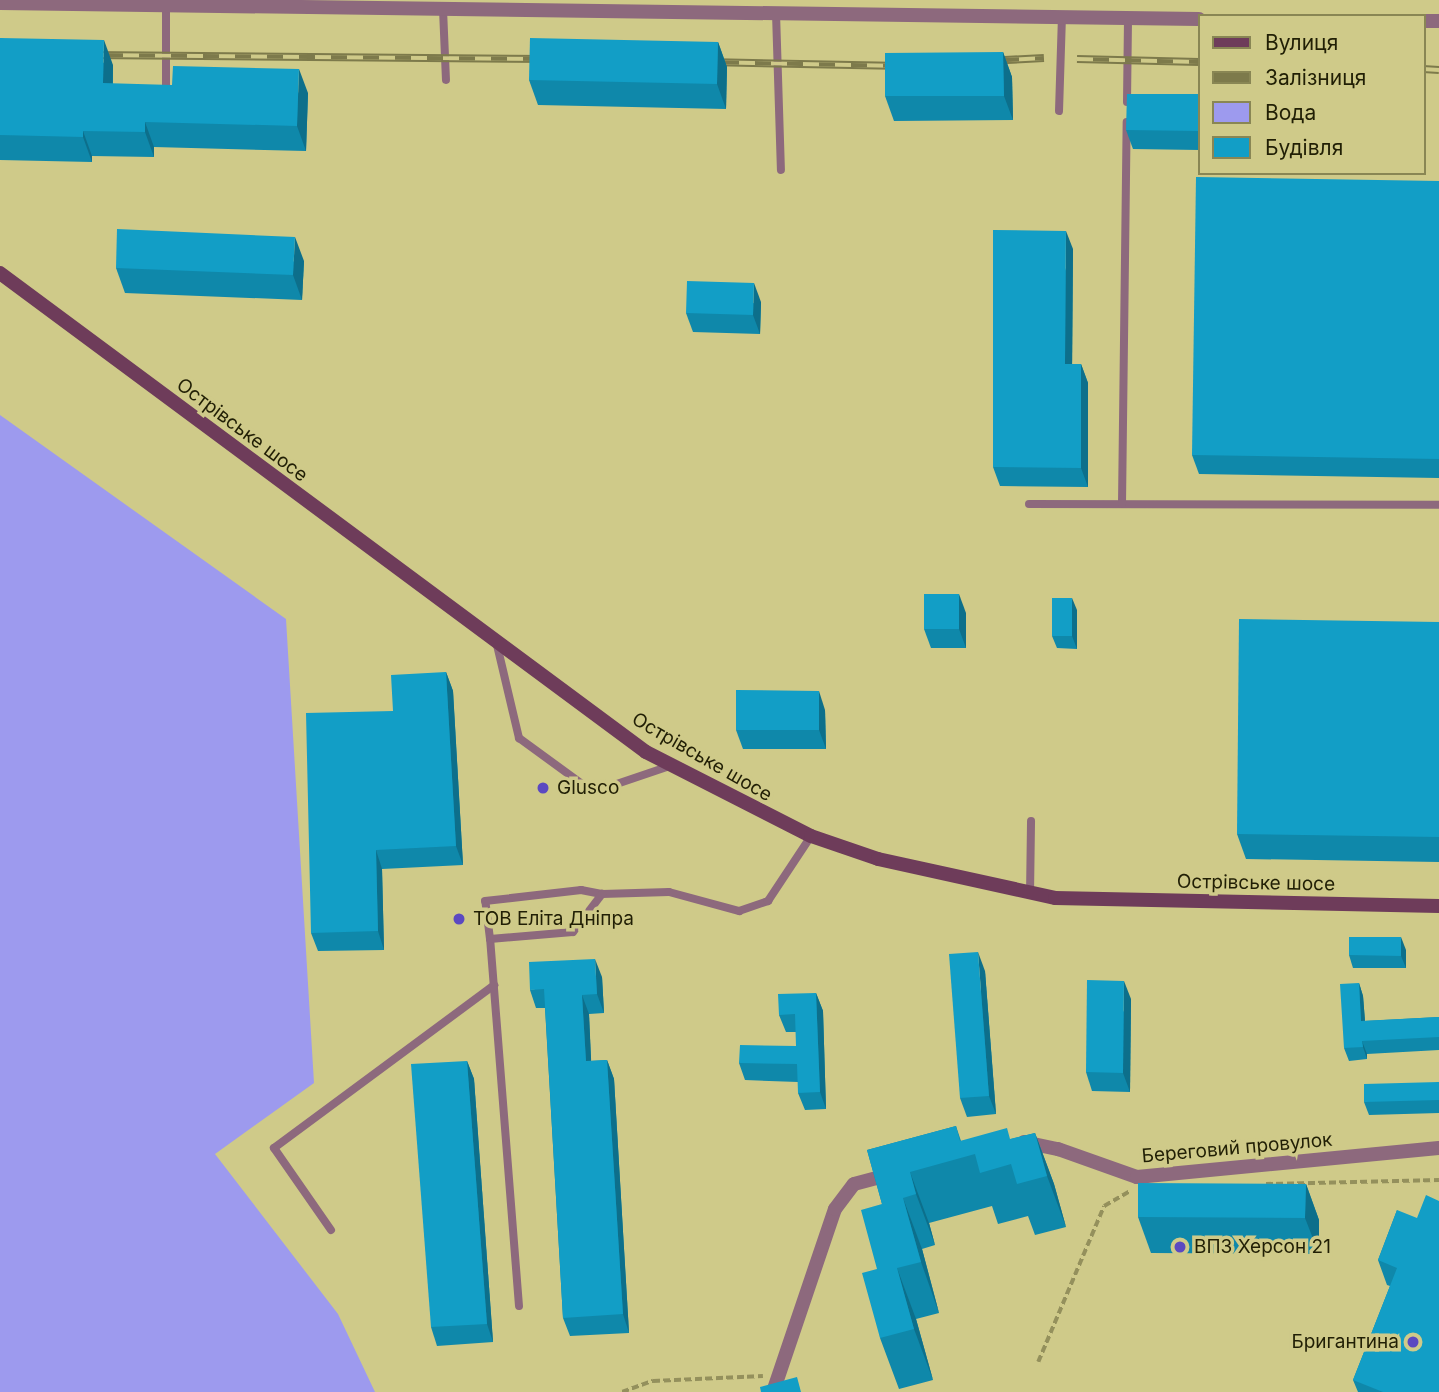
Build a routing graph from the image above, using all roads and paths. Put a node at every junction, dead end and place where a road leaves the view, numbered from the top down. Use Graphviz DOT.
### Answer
graph roads {
  1 [pos="0,3"];
  2 [pos="166,5"];
  3 [pos="443,9"];
  4 [pos="776,13"];
  5 [pos="1062,17"];
  6 [pos="1128,18"];
  7 [pos="1198,19"];
  8 [pos="446,80"];
  9 [pos="166,91"];
  10 [pos="1059,111"];
  11 [pos="780,170"];
  12 [pos="0,273"];
  13 [pos="1029,504"];
  14 [pos="1122,504"];
  15 [pos="1439,505"];
  16 [pos="497,645"];
  17 [pos="670,766"];
  18 [pos="1031,821"];
  19 [pos="811,836"];
  20 [pos="602,894"];
  21 [pos="1030,895"];
  22 [pos="1439,906"];
  23 [pos="490,939"];
  24 [pos="494,985"];
  25 [pos="1011,1145"];
  26 [pos="1439,1148"];
  27 [pos="912,1168"];
  28 [pos="1439,1180"];
  29 [pos="1260,1184"];
  30 [pos="1141,1185"];
  31 [pos="331,1230"];
  32 [pos="519,1306"];
  33 [pos="1038,1362"];
  34 [pos="779,1375"];
  35 [pos="622,1392"];
  36 [pos="773,1392"];
  1 -- 2 [label="street"];
  2 -- 3 [label="street"];
  2 -- 9 [label="lane"];
  3 -- 4 [label="street"];
  3 -- 8 [label="lane"];
  4 -- 5 [label="street"];
  4 -- 11 [label="lane"];
  5 -- 6 [label="street"];
  5 -- 10 [label="lane"];
  6 -- 7 [label="street"];
  6 -- 14 [label="lane"];
  12 -- 16 [label="street, Острівське шосе"];
  13 -- 14 [label="lane"];
  14 -- 15 [label="lane"];
  16 -- 17 [label="street, Острівське шосе"];
  16 -- 17 [label="lane"];
  17 -- 19 [label="street, Острівське шосе"];
  18 -- 21 [label="lane"];
  19 -- 20 [label="lane"];
  19 -- 21 [label="street, Острівське шосе"];
  20 -- 23 [label="lane"];
  20 -- 23 [label="lane"];
  21 -- 22 [label="street, Острівське шосе"];
  23 -- 24 [label="lane"];
  24 -- 31 [label="lane"];
  24 -- 32 [label="lane"];
  25 -- 26 [label="street, Береговий провулок"];
  27 -- 34 [label="street"];
  28 -- 29 [label="path"];
  30 -- 33 [label="path"];
  34 -- 35 [label="path"];
  34 -- 36 [label="street"];
}
